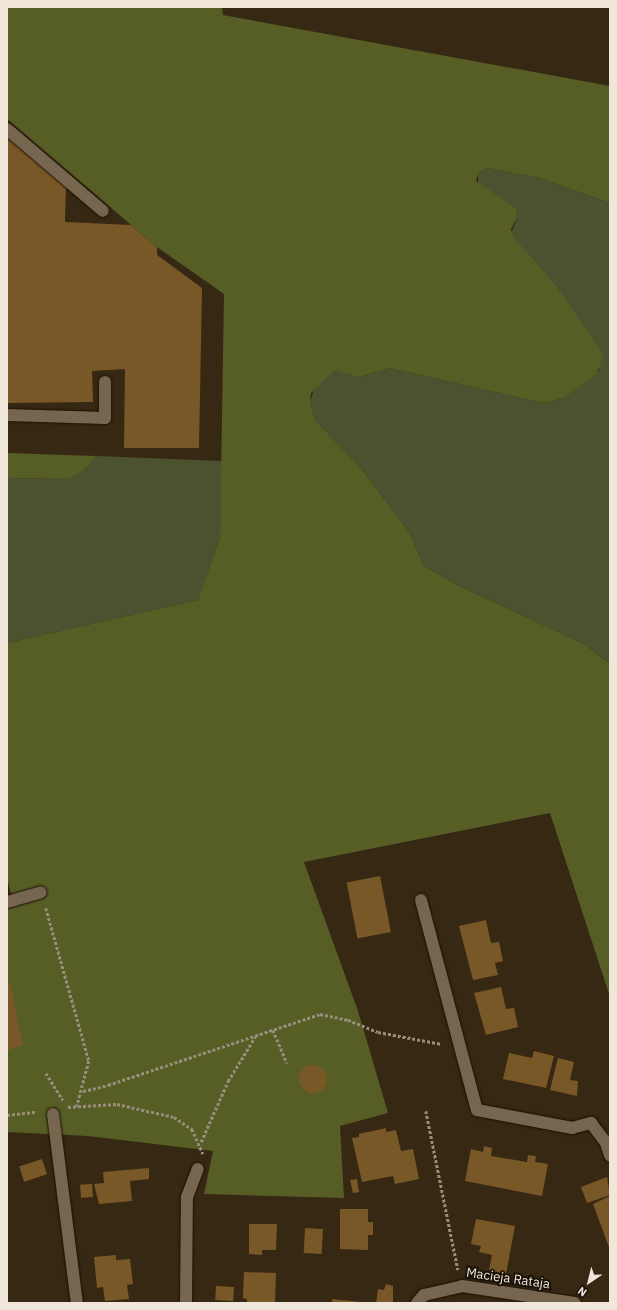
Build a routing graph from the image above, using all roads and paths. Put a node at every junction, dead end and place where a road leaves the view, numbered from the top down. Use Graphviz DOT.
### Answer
graph roads {
  1 [pos="7,129"];
  2 [pos="102,211"];
  3 [pos="105,382"];
  4 [pos="7,415"];
  5 [pos="41,892"];
  6 [pos="421,900"];
  7 [pos="7,902"];
  8 [pos="273,1030"];
  9 [pos="255,1036"];
  10 [pos="458,1047"];
  11 [pos="287,1063"];
  12 [pos="46,1073"];
  13 [pos="83,1091"];
  14 [pos="77,1106"];
  15 [pos="68,1107"];
  16 [pos="426,1111"];
  17 [pos="53,1114"];
  18 [pos="7,1115"];
  19 [pos="200,1142"];
  20 [pos="610,1156"];
  21 [pos="198,1170"];
  22 [pos="462,1286"];
  23 [pos="77,1303"];
  24 [pos="186,1303"];
  25 [pos="417,1303"];
  26 [pos="575,1303"];
  1 -- 2 [label="street"];
  3 -- 4 [label="street"];
  5 -- 7 [label="street"];
  5 -- 13 [label="path"];
  6 -- 10 [label="street"];
  8 -- 9 [label="path"];
  8 -- 10 [label="path"];
  8 -- 11 [label="path"];
  9 -- 13 [label="path"];
  9 -- 19 [label="path"];
  10 -- 20 [label="street"];
  12 -- 15 [label="path"];
  13 -- 14 [label="path"];
  14 -- 15 [label="path"];
  14 -- 19 [label="path"];
  15 -- 17 [label="path"];
  16 -- 22 [label="path"];
  17 -- 18 [label="path"];
  17 -- 23 [label="street"];
  19 -- 21 [label="path"];
  21 -- 24 [label="street"];
  22 -- 25 [label="street, Macieja Rataja"];
  22 -- 26 [label="street, Macieja Rataja"];
}
